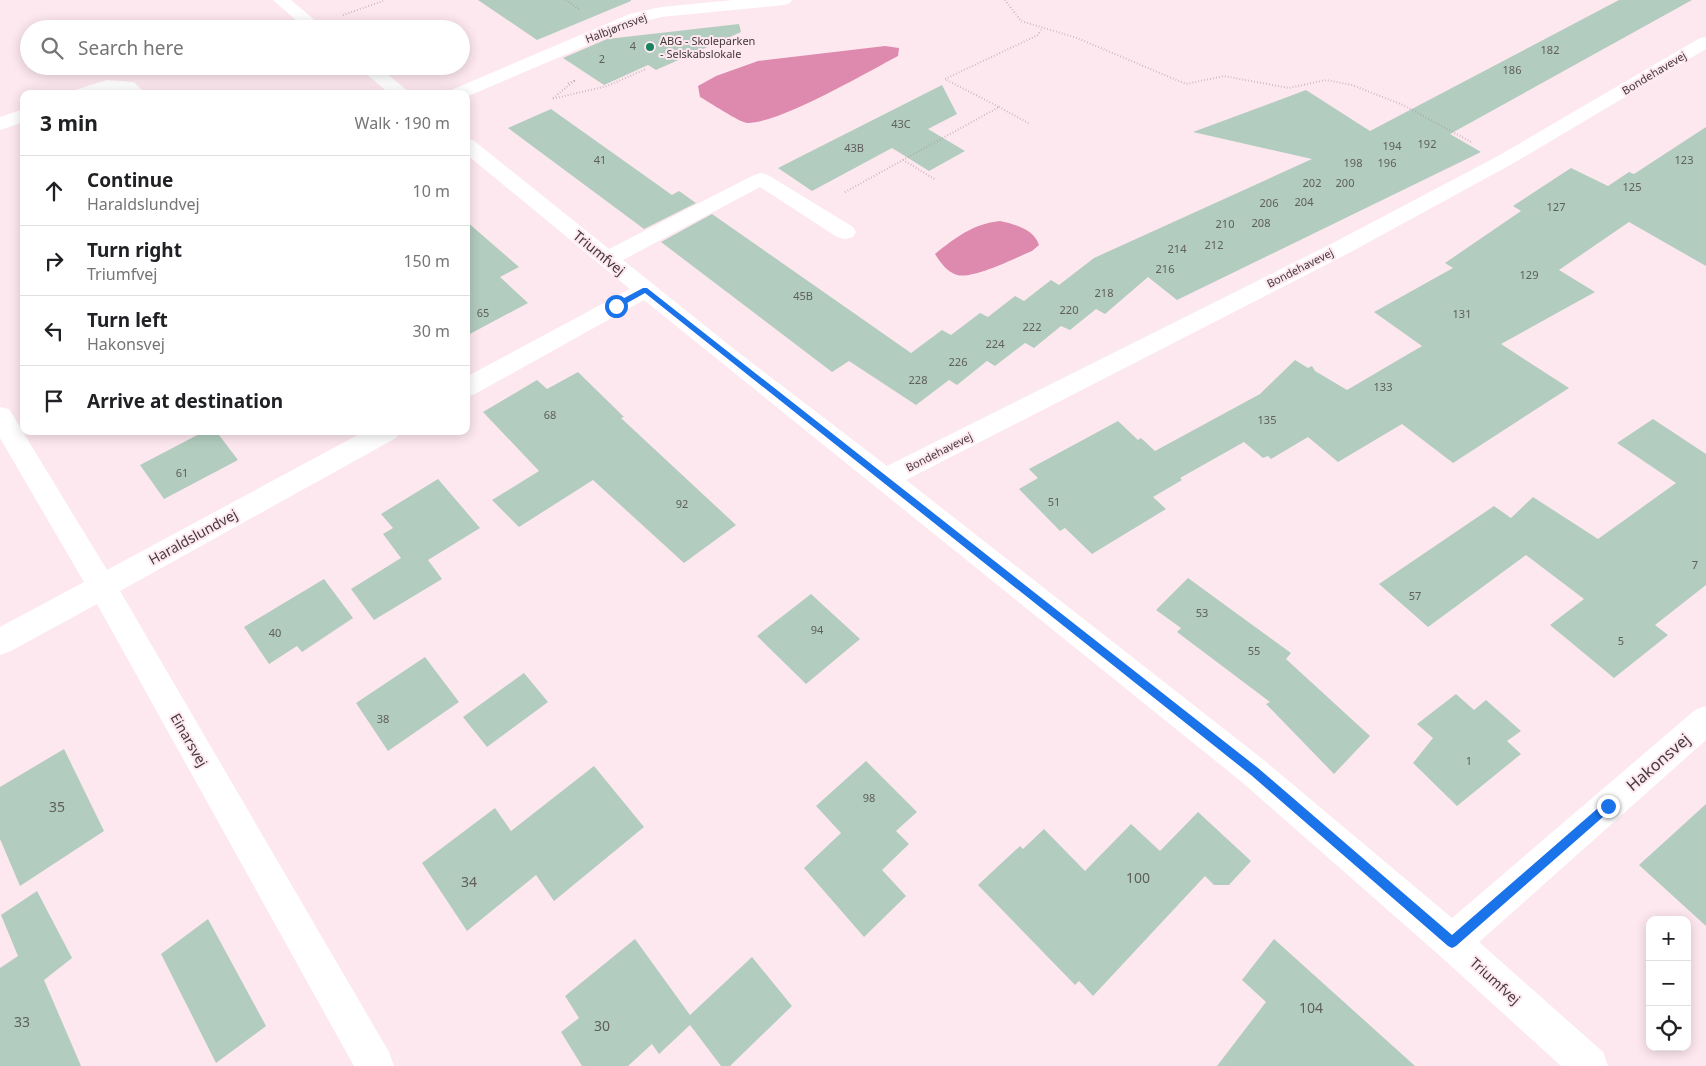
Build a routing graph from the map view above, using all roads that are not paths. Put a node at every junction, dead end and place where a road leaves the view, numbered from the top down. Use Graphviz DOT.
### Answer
graph roads {
  1 [pos="281,0"];
  2 [pos="784,0"];
  3 [pos="306,20"];
  4 [pos="1706,42"];
  5 [pos="378,75"];
  6 [pos="93,90"];
  7 [pos="132,90"];
  8 [pos="397,90"];
  9 [pos="467,90"];
  10 [pos="20,116"];
  11 [pos="0,124"];
  12 [pos="470,147"];
  13 [pos="845,232"];
  14 [pos="607,259"];
  15 [pos="645,290"];
  16 [pos="470,386"];
  17 [pos="0,416"];
  18 [pos="379,435"];
  19 [pos="885,479"];
  20 [pos="102,587"];
  21 [pos="0,642"];
  22 [pos="1706,720"];
  23 [pos="1452,942"];
  24 [pos="375,1066"];
  25 [pos="1589,1066"];
  1 -- 3 [label="street"];
  2 -- 9 [label="street, Halbjørnsvej"];
  4 -- 19 [label="street, Bondehavevej"];
  5 -- 8 [label="street"];
  6 -- 7 [label="street"];
  10 -- 11 [label="street"];
  12 -- 14 [label="street, Triumfvej"];
  13 -- 14 [label="street"];
  14 -- 15 [label="street, Triumfvej"];
  15 -- 16 [label="street"];
  15 -- 19 [label="street, Triumfvej"];
  17 -- 20 [label="street, Einarsvej"];
  18 -- 20 [label="street, Haraldslundvej"];
  19 -- 23 [label="street, Triumfvej"];
  20 -- 21 [label="street, Haraldslundvej"];
  20 -- 24 [label="street, Einarsvej"];
  22 -- 23 [label="street, Hakonsvej"];
  23 -- 25 [label="street, Triumfvej"];
}
